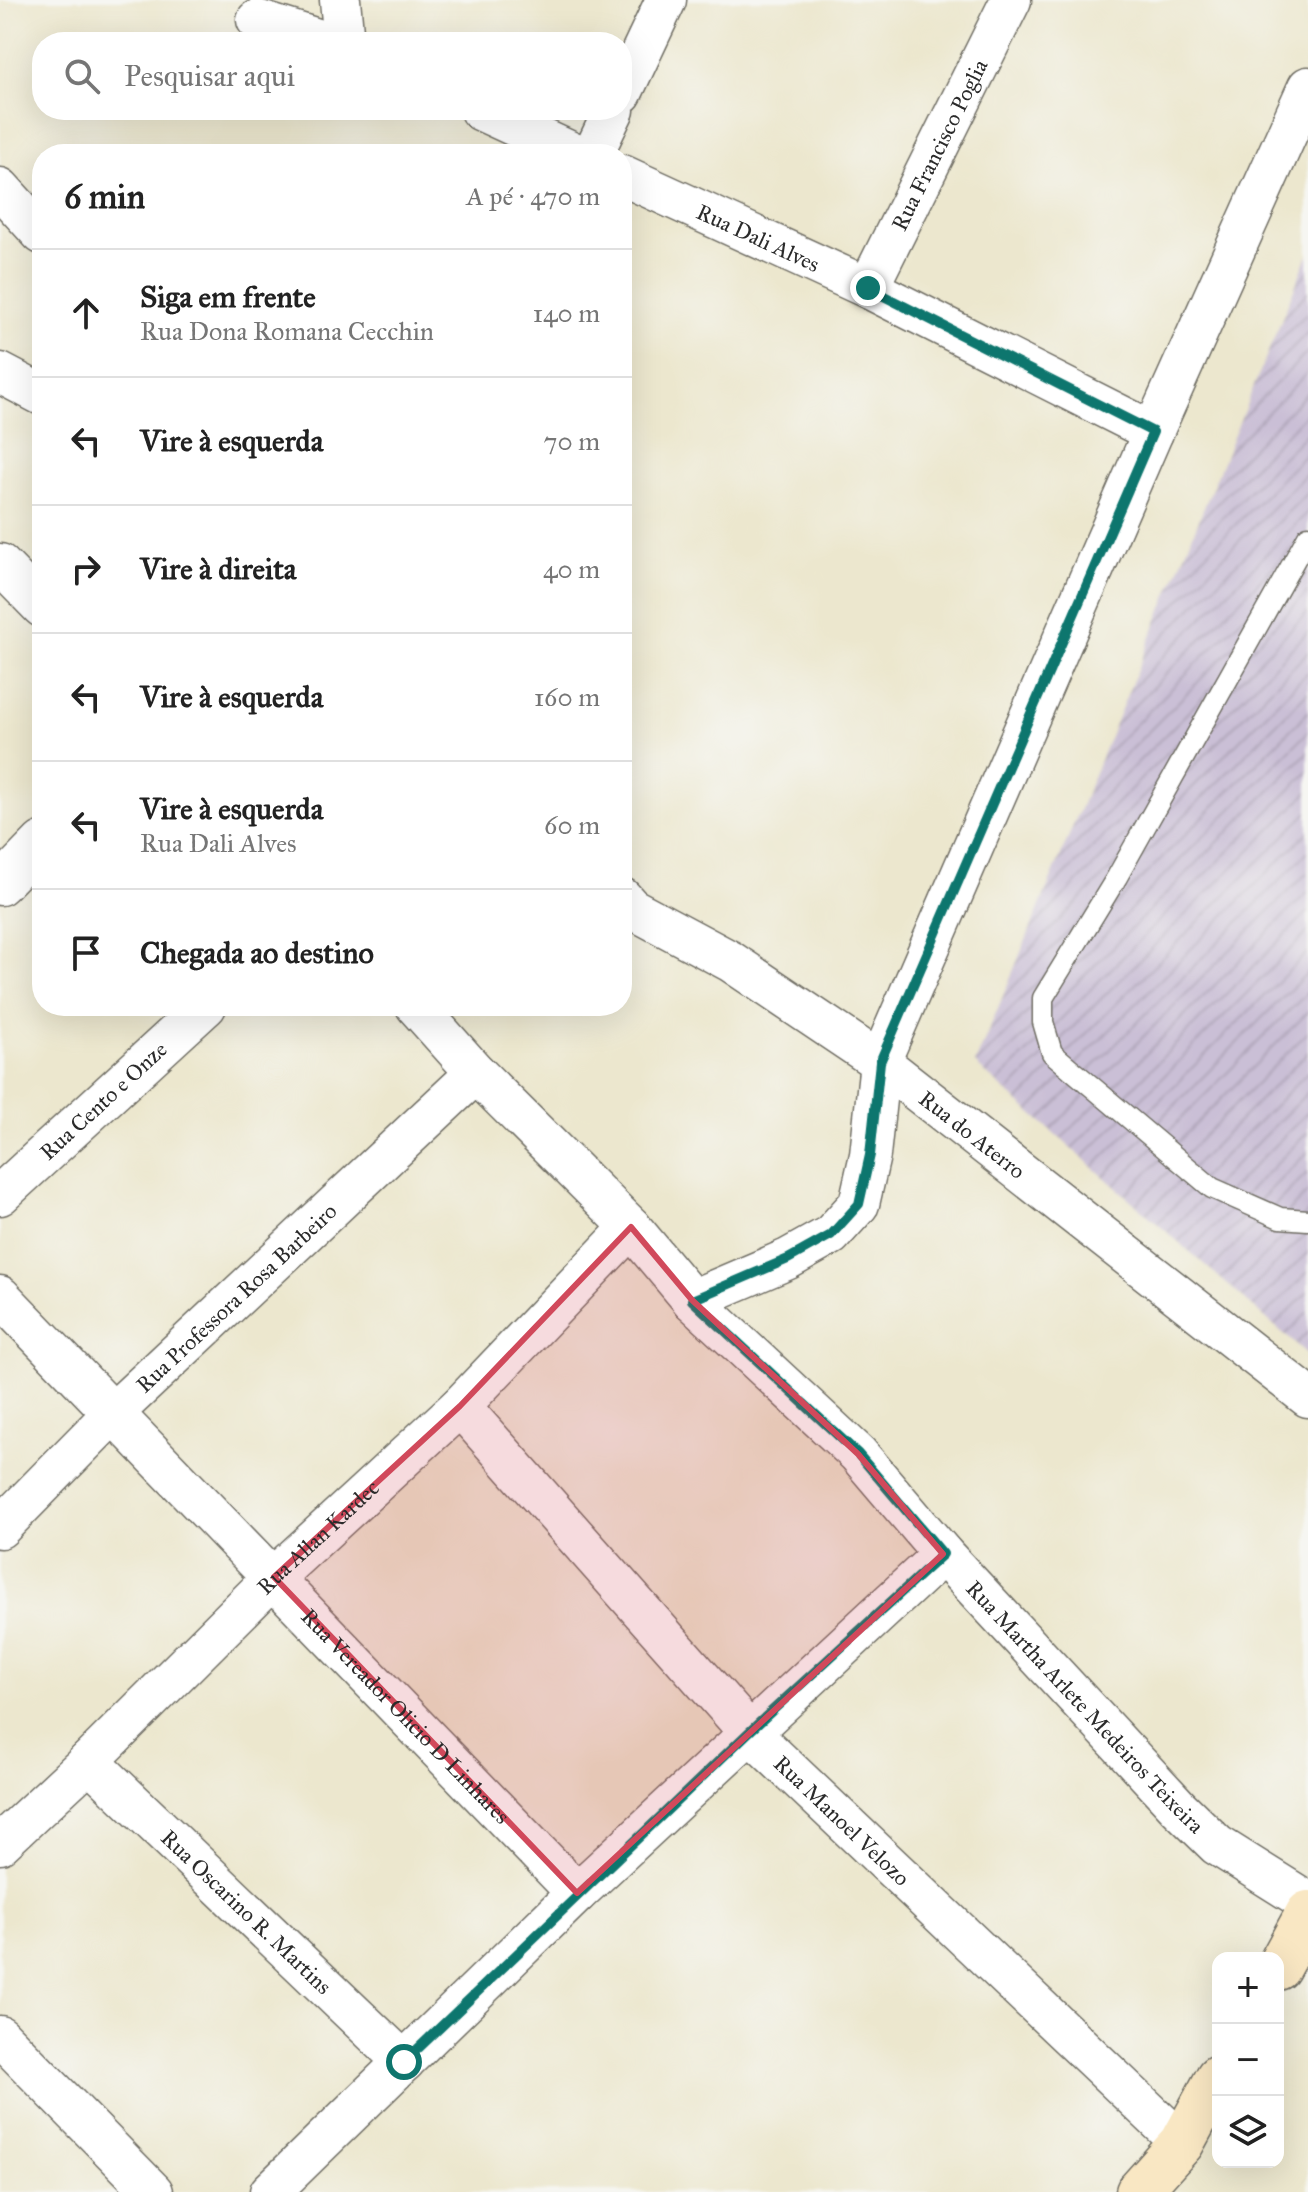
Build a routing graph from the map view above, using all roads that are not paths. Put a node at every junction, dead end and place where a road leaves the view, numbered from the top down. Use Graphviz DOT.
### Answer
graph roads {
  1 [pos="340,0"];
  2 [pos="666,0"];
  3 [pos="1011,0"];
  4 [pos="257,20"];
  5 [pos="295,32"];
  6 [pos="343,32"];
  7 [pos="632,72"];
  8 [pos="1308,87"];
  9 [pos="502,120"];
  10 [pos="609,120"];
  11 [pos="553,144"];
  12 [pos="598,144"];
  13 [pos="632,184"];
  14 [pos="0,188"];
  15 [pos="32,223"];
  16 [pos="868,288"];
  17 [pos="0,373"];
  18 [pos="32,390"];
  19 [pos="1153,432"];
  20 [pos="1308,536"];
  21 [pos="2,572"];
  22 [pos="32,598"];
  23 [pos="32,852"];
  24 [pos="0,885"];
  25 [pos="632,907"];
  26 [pos="195,1016"];
  27 [pos="425,1016"];
  28 [pos="880,1062"];
  29 [pos="476,1073"];
  30 [pos="0,1195"];
  31 [pos="1308,1220"];
  32 [pos="631,1227"];
  33 [pos="0,1296"];
  34 [pos="692,1300"];
  35 [pos="1308,1397"];
  36 [pos="460,1406"];
  37 [pos="113,1413"];
  38 [pos="0,1528"];
  39 [pos="943,1554"];
  40 [pos="274,1577"];
  41 [pos="749,1732"];
  42 [pos="89,1761"];
  43 [pos="0,1844"];
  44 [pos="577,1893"];
  45 [pos="1308,1902"];
  46 [pos="1308,1913"];
  47 [pos="1284,1957"];
  48 [pos="0,2036"];
  49 [pos="404,2062"];
  50 [pos="1212,2088"];
  51 [pos="1182,2143"];
  52 [pos="153,2192"];
  53 [pos="270,2192"];
  54 [pos="1138,2192"];
  1 -- 6 [label="street"];
  2 -- 7 [label="street"];
  3 -- 16 [label="street, Rua Francisco Poglia"];
  4 -- 5 [label="street"];
  8 -- 19 [label="street"];
  9 -- 11 [label="street"];
  10 -- 12 [label="street"];
  13 -- 16 [label="street, Rua Dali Alves"];
  14 -- 15 [label="street"];
  16 -- 19 [label="street, Rua Dali Alves"];
  17 -- 18 [label="street"];
  19 -- 28 [label="street"];
  20 -- 31 [label="lane"];
  21 -- 22 [label="street"];
  23 -- 24 [label="street"];
  25 -- 28 [label="street, Rua do Aterro"];
  26 -- 30 [label="street, Rua Cento e Onze"];
  27 -- 29 [label="street, Rua Martha Arlete Medeiros Teixeira"];
  28 -- 34 [label="street"];
  28 -- 35 [label="street, Rua do Aterro"];
  29 -- 32 [label="street, Rua Martha Arlete Medeiros Teixeira"];
  29 -- 37 [label="street, Rua Professora Rosa Barbeiro"];
  32 -- 34 [label="street, Rua Martha Arlete Medeiros Teixeira"];
  32 -- 36 [label="street, Rua Allan Kardec"];
  33 -- 37 [label="street, Rua Vereador Olicio D Linhares"];
  34 -- 39 [label="street, Rua Martha Arlete Medeiros Teixeira"];
  36 -- 40 [label="street, Rua Allan Kardec"];
  36 -- 41 [label="street, Rua Manoel Velozo"];
  37 -- 38 [label="street, Rua Professora Rosa Barbeiro"];
  37 -- 40 [label="street, Rua Vereador Olicio D Linhares"];
  39 -- 41 [label="street"];
  39 -- 45 [label="street, Rua Martha Arlete Medeiros Teixeira"];
  40 -- 42 [label="street, Rua Allan Kardec"];
  40 -- 44 [label="street, Rua Vereador Olicio D Linhares"];
  41 -- 44 [label="street"];
  41 -- 51 [label="street, Rua Manoel Velozo"];
  42 -- 43 [label="street, Rua Allan Kardec"];
  42 -- 49 [label="street, Rua Oscarino R. Martins"];
  44 -- 49 [label="street"];
  46 -- 47 [label="main road"];
  48 -- 52 [label="street"];
  49 -- 53 [label="street"];
  50 -- 51 [label="main road"];
  51 -- 54 [label="main road"];
}
